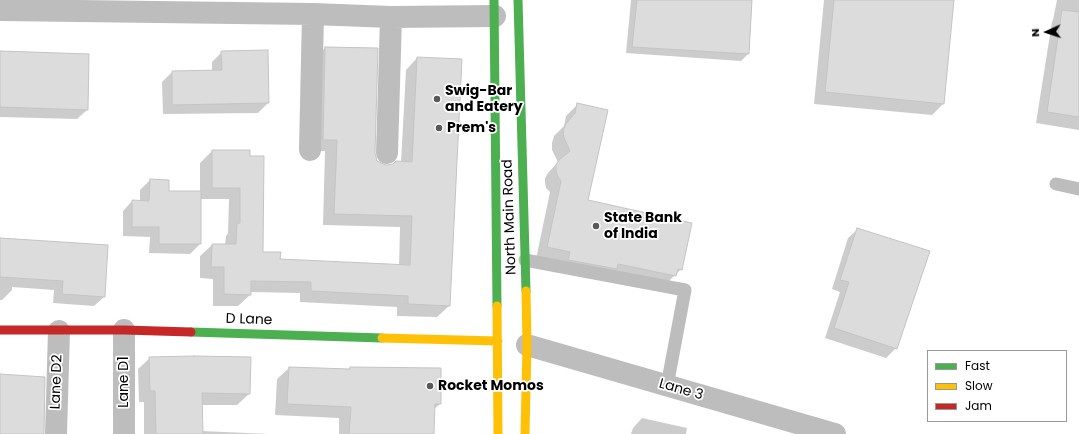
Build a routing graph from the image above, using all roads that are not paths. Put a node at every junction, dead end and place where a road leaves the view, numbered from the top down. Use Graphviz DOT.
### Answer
graph roads {
  1 [pos="518,0"];
  2 [pos="150,6"];
  3 [pos="495,8"];
  4 [pos="0,10"];
  5 [pos="313,14"];
  6 [pos="396,17"];
  7 [pos="310,150"];
  8 [pos="392,153"];
  9 [pos="1056,184"];
  10 [pos="1079,189"];
  11 [pos="525,260"];
  12 [pos="0,330"];
  13 [pos="59,330"];
  14 [pos="124,330"];
  15 [pos="498,341"];
  16 [pos="527,345"];
  17 [pos="667,386"];
  18 [pos="56,434"];
  19 [pos="124,434"];
  20 [pos="498,434"];
  21 [pos="525,434"];
  22 [pos="835,434"];
  1 -- 11 [label="main road, North Main Road"];
  2 -- 4 [label="street"];
  2 -- 5 [label="street"];
  3 -- 6 [label="street"];
  3 -- 15 [label="main road, North Main Road"];
  5 -- 6 [label="street"];
  5 -- 7 [label="street"];
  6 -- 8 [label="street"];
  9 -- 10 [label="lane"];
  11 -- 16 [label="main road, North Main Road"];
  11 -- 17 [label="lane"];
  12 -- 13 [label="main road, D Lane"];
  13 -- 14 [label="main road, D Lane"];
  13 -- 18 [label="street, Lane D2"];
  14 -- 15 [label="main road, D Lane"];
  14 -- 19 [label="street, Lane D1"];
  15 -- 20 [label="main road, North Main Road"];
  16 -- 17 [label="street, Lane 3"];
  16 -- 21 [label="main road, North Main Road"];
  17 -- 22 [label="street, Lane 3"];
}
